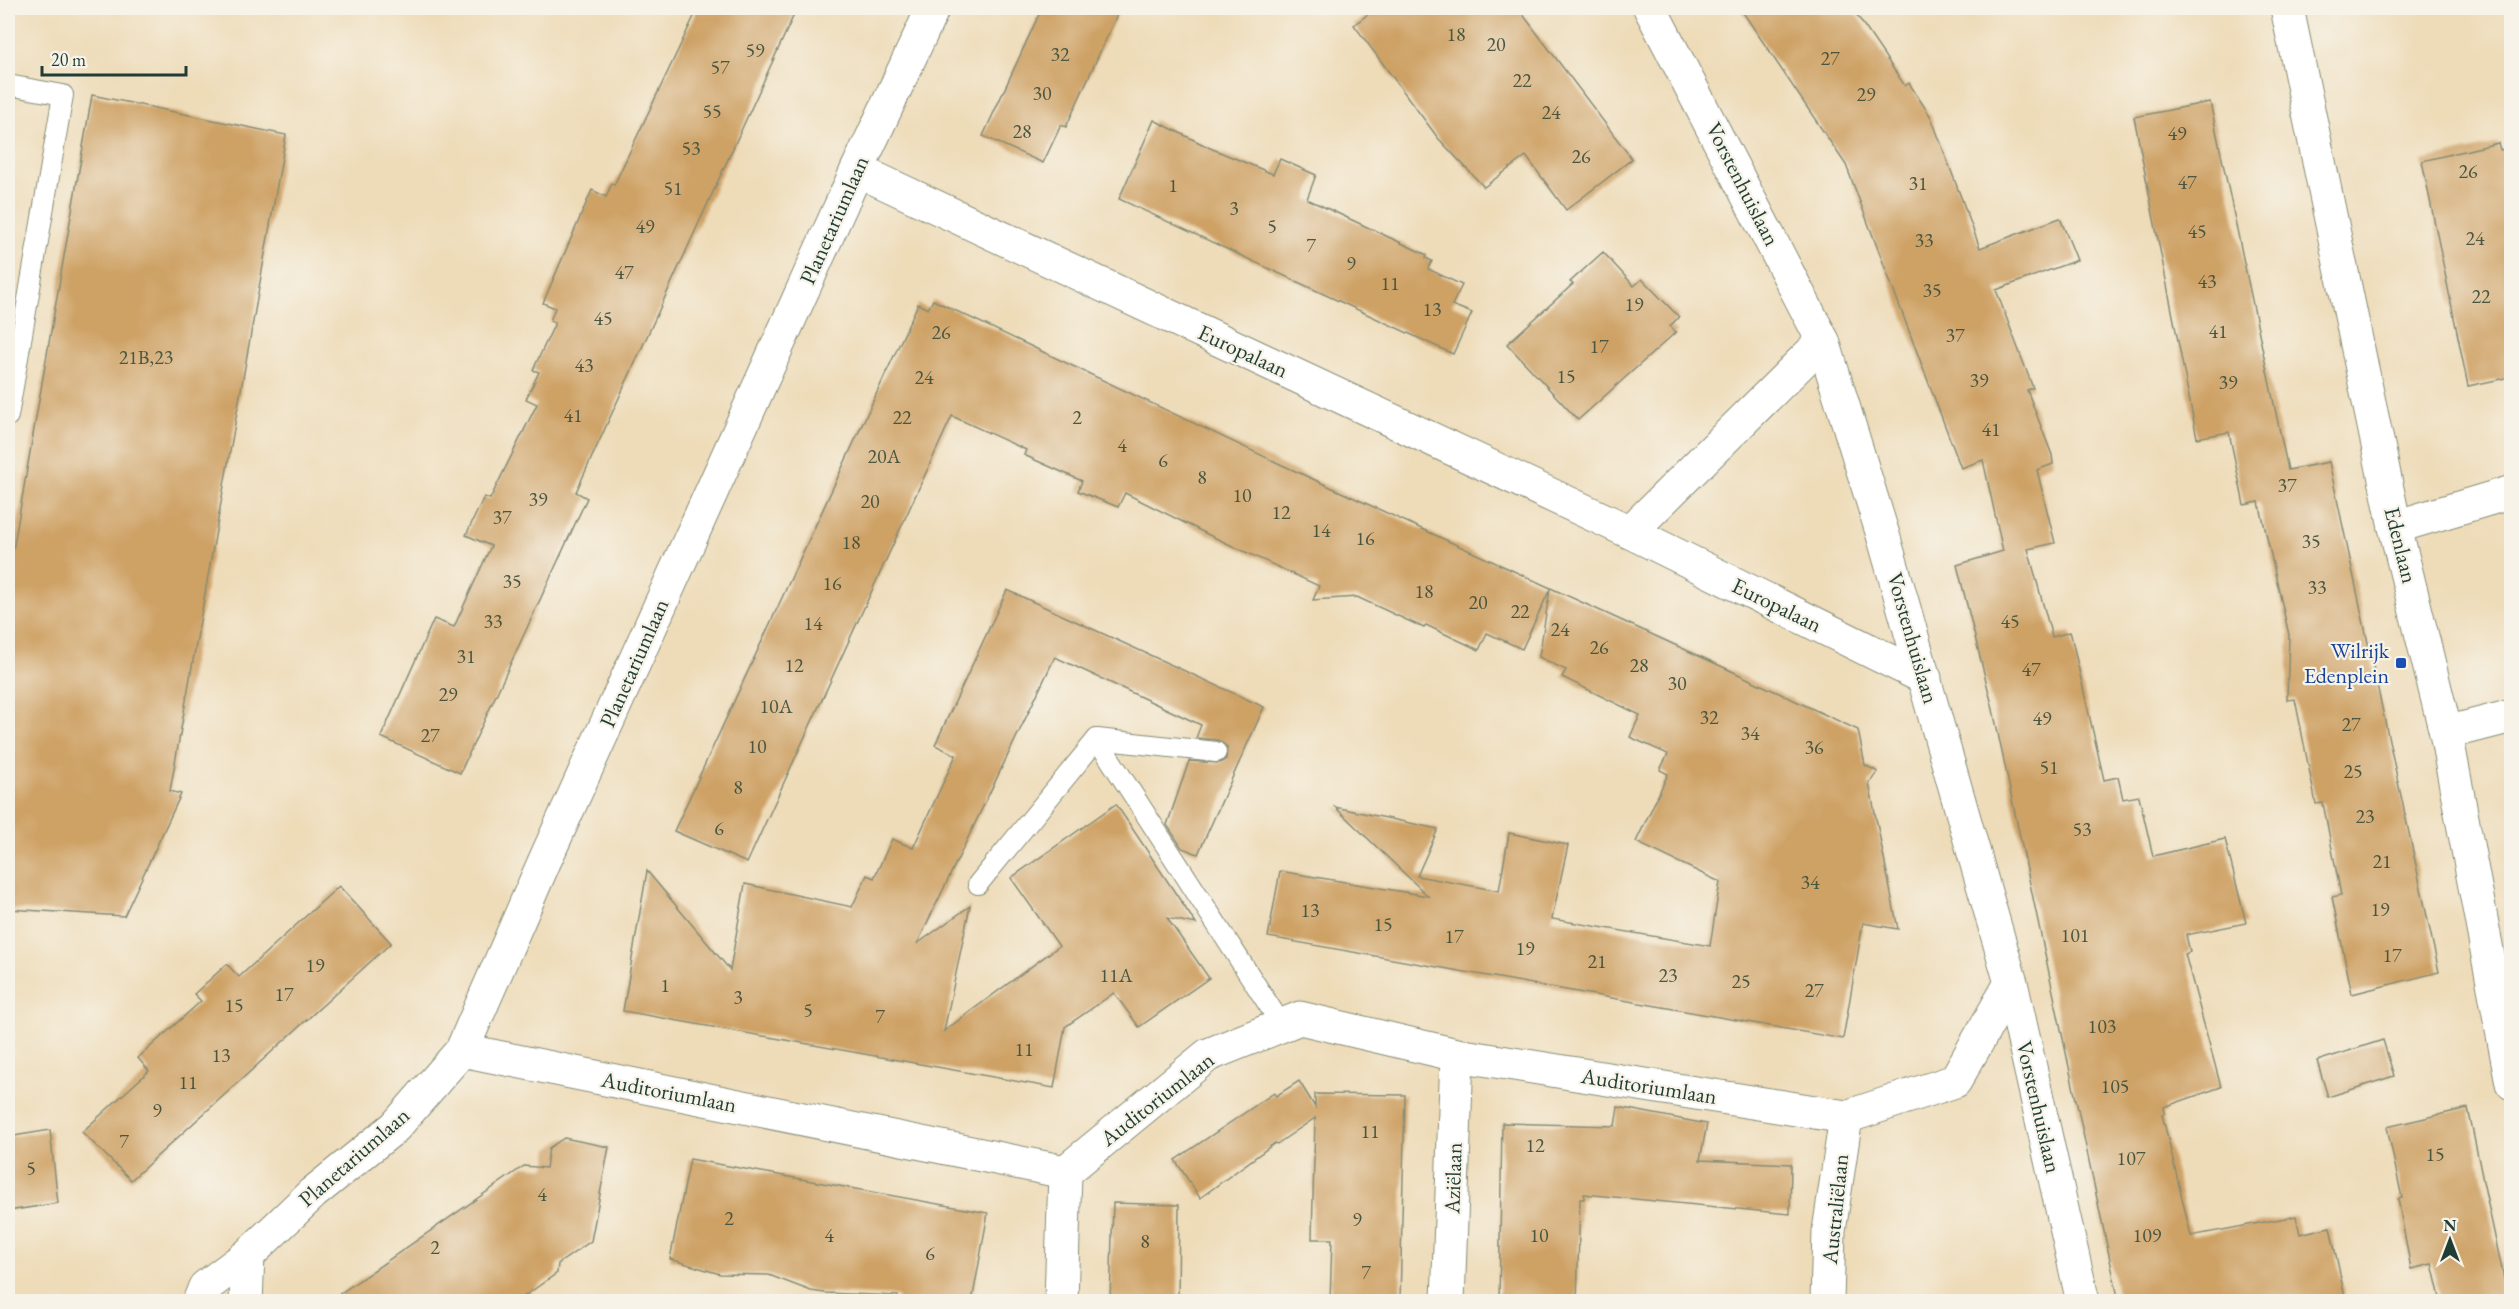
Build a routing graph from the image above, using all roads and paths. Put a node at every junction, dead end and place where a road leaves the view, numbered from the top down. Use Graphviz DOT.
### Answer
graph roads {
  1 [pos="933,8"];
  2 [pos="1650,8"];
  3 [pos="2288,8"];
  4 [pos="8,85"];
  5 [pos="856,170"];
  6 [pos="1823,341"];
  7 [pos="8,416"];
  8 [pos="2511,492"];
  9 [pos="2395,527"];
  10 [pos="1630,532"];
  11 [pos="1925,678"];
  12 [pos="2511,716"];
  13 [pos="2446,733"];
  14 [pos="1097,740"];
  15 [pos="1216,752"];
  16 [pos="978,884"];
  17 [pos="2011,983"];
  18 [pos="2505,1021"];
  19 [pos="1281,1024"];
  20 [pos="462,1050"];
  21 [pos="1457,1055"];
  22 [pos="2511,1083"];
  23 [pos="1846,1117"];
  24 [pos="1065,1172"];
  25 [pos="248,1255"];
  26 [pos="199,1302"];
  27 [pos="246,1302"];
  28 [pos="1061,1302"];
  29 [pos="1448,1302"];
  30 [pos="1827,1302"];
  31 [pos="2083,1302"];
  1 -- 5 [label="street, Planetariumlaan"];
  2 -- 6 [label="street, Vorstenhuislaan"];
  3 -- 9 [label="street, Edenlaan"];
  4 -- 7 [label="lane"];
  5 -- 10 [label="street, Europalaan"];
  5 -- 20 [label="street, Planetariumlaan"];
  6 -- 10 [label="street"];
  6 -- 11 [label="street, Vorstenhuislaan"];
  8 -- 9 [label="street"];
  9 -- 13 [label="street, Edenlaan"];
  10 -- 11 [label="street, Europalaan"];
  11 -- 17 [label="street, Vorstenhuislaan"];
  12 -- 13 [label="street"];
  13 -- 18 [label="street, Edenlaan"];
  14 -- 15 [label="lane"];
  14 -- 16 [label="lane"];
  14 -- 19 [label="lane"];
  17 -- 23 [label="street, Auditoriumlaan"];
  17 -- 31 [label="street, Vorstenhuislaan"];
  18 -- 22 [label="street, Edenlaan"];
  19 -- 21 [label="street, Auditoriumlaan"];
  19 -- 24 [label="street, Auditoriumlaan"];
  20 -- 24 [label="street, Auditoriumlaan"];
  20 -- 25 [label="street, Planetariumlaan"];
  21 -- 23 [label="street, Auditoriumlaan"];
  21 -- 29 [label="street, Aziëlaan"];
  23 -- 30 [label="street, Australiëlaan"];
  24 -- 28 [label="street"];
  25 -- 26 [label="street, Planetariumlaan"];
  25 -- 27 [label="street"];
}
